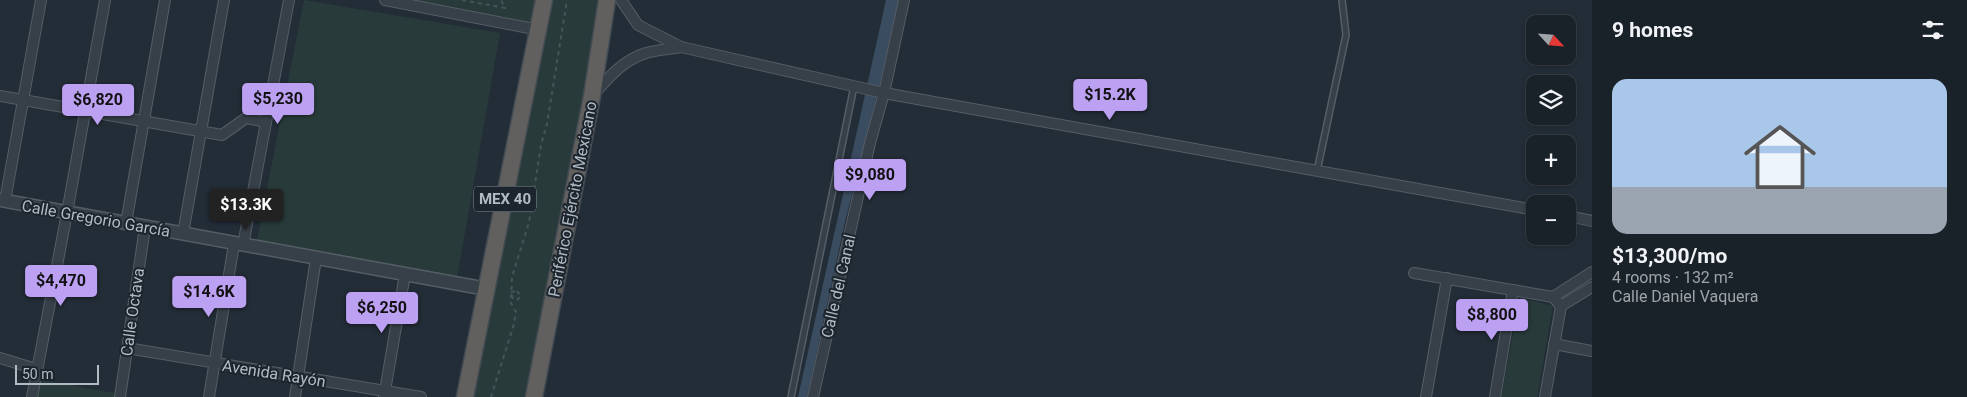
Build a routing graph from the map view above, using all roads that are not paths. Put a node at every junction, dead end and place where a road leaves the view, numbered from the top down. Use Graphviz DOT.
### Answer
graph roads {
  1 [pos="41,0"];
  2 [pos="105,0"];
  3 [pos="165,0"];
  4 [pos="224,0"];
  5 [pos="288,0"];
  6 [pos="386,0"];
  7 [pos="544,0"];
  8 [pos="607,0"];
  9 [pos="621,0"];
  10 [pos="904,0"];
  11 [pos="1342,0"];
  12 [pos="539,30"];
  13 [pos="681,47"];
  14 [pos="854,86"];
  15 [pos="884,93"];
  16 [pos="0,96"];
  17 [pos="592,96"];
  18 [pos="24,101"];
  19 [pos="85,110"];
  20 [pos="143,122"];
  21 [pos="266,122"];
  22 [pos="201,133"];
  23 [pos="1317,171"];
  24 [pos="2,201"];
  25 [pos="1526,208"];
  26 [pos="67,213"];
  27 [pos="1576,218"];
  28 [pos="1592,221"];
  29 [pos="126,224"];
  30 [pos="145,227"];
  31 [pos="183,234"];
  32 [pos="238,244"];
  33 [pos="316,258"];
  34 [pos="1592,272"];
  35 [pos="1414,273"];
  36 [pos="405,274"];
  37 [pos="1447,278"];
  38 [pos="1592,287"];
  39 [pos="487,289"];
  40 [pos="1513,290"];
  41 [pos="1553,297"];
  42 [pos="1561,306"];
  43 [pos="1554,344"];
  44 [pos="127,348"];
  45 [pos="1592,352"];
  46 [pos="0,358"];
  47 [pos="214,364"];
  48 [pos="36,369"];
  49 [pos="298,376"];
  50 [pos="385,393"];
  51 [pos="32,397"];
  52 [pos="120,397"];
  53 [pos="209,397"];
  54 [pos="295,397"];
  55 [pos="421,397"];
  56 [pos="465,397"];
  57 [pos="534,397"];
  58 [pos="791,397"];
  59 [pos="813,397"];
  60 [pos="1426,397"];
  61 [pos="1495,397"];
  62 [pos="1544,397"];
  1 -- 18 [label="street"];
  2 -- 19 [label="street"];
  3 -- 20 [label="street"];
  4 -- 22 [label="street"];
  5 -- 21 [label="street"];
  6 -- 12 [label="street"];
  7 -- 12 [label="highway, MEX 40"];
  8 -- 17 [label="highway, Periférico Ejército Mexicano"];
  9 -- 13 [label="street"];
  10 -- 15 [label="street, Calle del Canal"];
  11 -- 23 [label="lane"];
  12 -- 39 [label="highway, MEX 40"];
  13 -- 14 [label="street"];
  13 -- 17 [label="street"];
  14 -- 15 [label="street"];
  14 -- 58 [label="lane"];
  15 -- 23 [label="street"];
  15 -- 59 [label="street, Calle del Canal"];
  16 -- 18 [label="street"];
  17 -- 57 [label="highway, Periférico Ejército Mexicano"];
  18 -- 19 [label="street"];
  18 -- 24 [label="street"];
  19 -- 20 [label="street"];
  19 -- 26 [label="street"];
  20 -- 22 [label="street"];
  20 -- 29 [label="street"];
  21 -- 22 [label="street"];
  21 -- 32 [label="street"];
  22 -- 31 [label="street"];
  23 -- 25 [label="street"];
  24 -- 26 [label="street, Calle Gregorio García"];
  26 -- 29 [label="street, Calle Gregorio García"];
  26 -- 48 [label="street"];
  27 -- 28 [label="street"];
  29 -- 30 [label="street, Calle Gregorio García"];
  30 -- 31 [label="street, Calle Gregorio García"];
  30 -- 44 [label="street, Calle Octava"];
  31 -- 32 [label="street, Calle Gregorio García"];
  32 -- 33 [label="street, Calle Gregorio García"];
  32 -- 47 [label="street"];
  33 -- 36 [label="street, Calle Gregorio García"];
  33 -- 49 [label="street"];
  34 -- 41 [label="street"];
  35 -- 37 [label="street"];
  36 -- 39 [label="street, Calle Gregorio García"];
  36 -- 50 [label="street"];
  37 -- 40 [label="street"];
  37 -- 60 [label="street"];
  38 -- 42 [label="street"];
  39 -- 56 [label="highway, MEX 40"];
  40 -- 41 [label="street"];
  40 -- 61 [label="street"];
  41 -- 42 [label="street"];
  42 -- 43 [label="street"];
  43 -- 45 [label="street"];
  43 -- 62 [label="street"];
  44 -- 47 [label="street, Avenida Rayón"];
  44 -- 52 [label="street, Calle Octava"];
  46 -- 48 [label="street"];
  47 -- 49 [label="street, Avenida Rayón"];
  47 -- 53 [label="street"];
  48 -- 51 [label="street"];
  49 -- 50 [label="street, Avenida Rayón"];
  49 -- 54 [label="street"];
  50 -- 55 [label="street, Avenida Rayón"];
}
